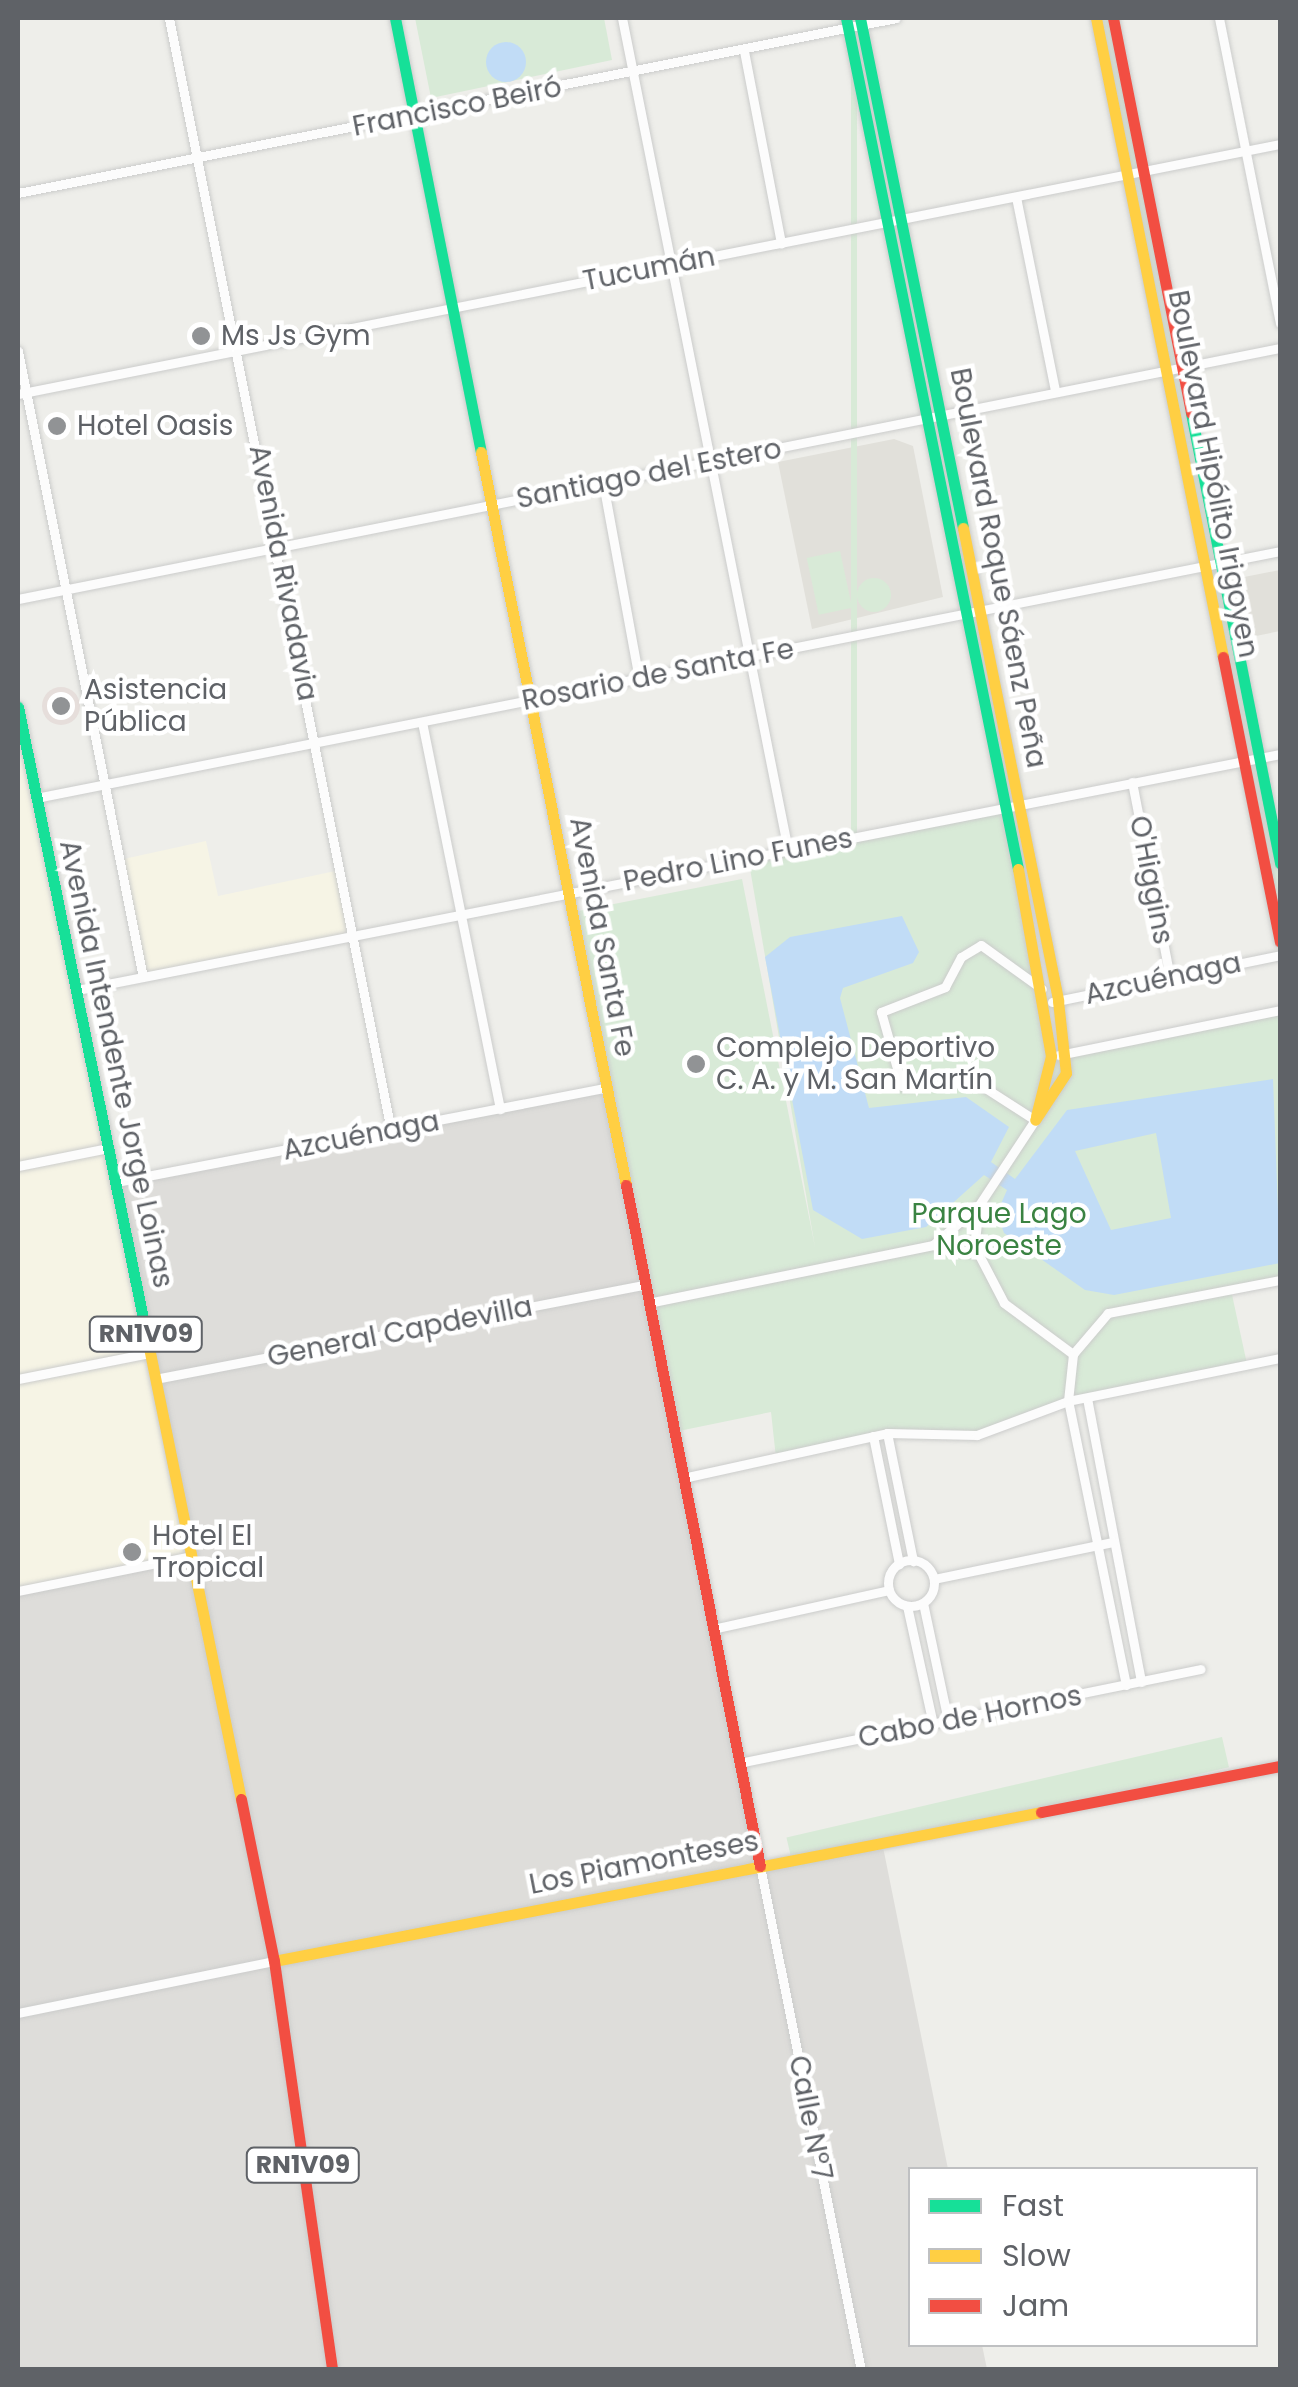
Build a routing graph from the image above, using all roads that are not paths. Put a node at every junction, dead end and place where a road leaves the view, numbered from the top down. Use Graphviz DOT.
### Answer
graph roads {
  1 [pos="169,18"];
  2 [pos="395,18"];
  3 [pos="622,18"];
  4 [pos="896,18"];
  5 [pos="1096,18"];
  6 [pos="1113,18"];
  7 [pos="1219,18"];
  8 [pos="861,21"];
  9 [pos="846,22"];
  10 [pos="744,51"];
  11 [pos="634,74"];
  12 [pos="416,115"];
  13 [pos="1280,144"];
  14 [pos="1246,151"];
  15 [pos="198,156"];
  16 [pos="1143,171"];
  17 [pos="1128,174"];
  18 [pos="18,193"];
  19 [pos="1016,196"];
  20 [pos="903,219"];
  21 [pos="886,222"];
  22 [pos="781,243"];
  23 [pos="671,265"];
  24 [pos="455,308"];
  25 [pos="1280,323"];
  26 [pos="1280,348"];
  27 [pos="240,350"];
  28 [pos="18,351"];
  29 [pos="1182,366"];
  30 [pos="1166,369"];
  31 [pos="1055,390"];
  32 [pos="22,393"];
  33 [pos="942,414"];
  34 [pos="926,417"];
  35 [pos="711,461"];
  36 [pos="603,483"];
  37 [pos="492,506"];
  38 [pos="278,546"];
  39 [pos="1280,551"];
  40 [pos="1222,563"];
  41 [pos="1206,566"];
  42 [pos="67,590"];
  43 [pos="18,599"];
  44 [pos="981,610"];
  45 [pos="966,614"];
  46 [pos="748,657"];
  47 [pos="639,678"];
  48 [pos="530,700"];
  49 [pos="18,707"];
  50 [pos="422,722"];
  51 [pos="20,733"];
  52 [pos="316,743"];
  53 [pos="1280,754"];
  54 [pos="1260,758"];
  55 [pos="1243,761"];
  56 [pos="1132,782"];
  57 [pos="104,785"];
  58 [pos="36,798"];
  59 [pos="1020,805"];
  60 [pos="1004,808"];
  61 [pos="788,850"];
  62 [pos="1280,863"];
  63 [pos="568,894"];
  64 [pos="459,915"];
  65 [pos="353,936"];
  66 [pos="1280,941"];
  67 [pos="1280,955"];
  68 [pos="143,977"];
  69 [pos="1170,977"];
  70 [pos="1042,989"];
  71 [pos="77,990"];
  72 [pos="1051,1003"];
  73 [pos="1280,1010"];
  74 [pos="1066,1054"];
  75 [pos="1051,1056"];
  76 [pos="606,1088"];
  77 [pos="500,1109"];
  78 [pos="1035,1120"];
  79 [pos="391,1130"];
  80 [pos="108,1148"];
  81 [pos="18,1166"];
  82 [pos="116,1182"];
  83 [pos="979,1205"];
  84 [pos="933,1245"];
  85 [pos="974,1250"];
  86 [pos="1280,1280"];
  87 [pos="644,1284"];
  88 [pos="648,1303"];
  89 [pos="149,1352"];
  90 [pos="1073,1354"];
  91 [pos="1280,1358"];
  92 [pos="155,1379"];
  93 [pos="18,1380"];
  94 [pos="1087,1398"];
  95 [pos="1068,1400"];
  96 [pos="888,1433"];
  97 [pos="873,1436"];
  98 [pos="683,1478"];
  99 [pos="1113,1542"];
  100 [pos="1098,1545"];
  101 [pos="192,1556"];
  102 [pos="913,1561"];
  103 [pos="899,1564"];
  104 [pos="934,1579"];
  105 [pos="889,1590"];
  106 [pos="18,1591"];
  107 [pos="922,1604"];
  108 [pos="908,1606"];
  109 [pos="713,1629"];
  110 [pos="1201,1669"];
  111 [pos="1141,1682"];
  112 [pos="1126,1685"];
  113 [pos="948,1722"];
  114 [pos="932,1724"];
  115 [pos="739,1763"];
  116 [pos="1280,1766"];
  117 [pos="760,1866"];
  118 [pos="274,1961"];
  119 [pos="18,2013"];
  120 [pos="332,2370"];
  121 [pos="861,2370"];
  1 -- 15 [label="street, Avenida Rivadavia"];
  2 -- 12 [label="street, Avenida Santa Fe"];
  3 -- 11 [label="street"];
  4 -- 8 [label="street, Francisco Beiró"];
  5 -- 17 [label="street, Boulevard Hipólito Irigoyen"];
  6 -- 16 [label="street, Boulevard Hipólito Irigoyen"];
  7 -- 14 [label="street"];
  8 -- 9 [label="street, Francisco Beiró"];
  8 -- 20 [label="street, Boulevard Roque Sáenz Peña"];
  9 -- 10 [label="street, Francisco Beiró"];
  9 -- 21 [label="street, Boulevard Roque Sáenz Peña"];
  10 -- 11 [label="street, Francisco Beiró"];
  10 -- 22 [label="street"];
  11 -- 12 [label="street, Francisco Beiró"];
  11 -- 23 [label="street"];
  12 -- 15 [label="street, Francisco Beiró"];
  12 -- 24 [label="street, Avenida Santa Fe"];
  13 -- 14 [label="street, Tucumán"];
  14 -- 16 [label="street, Tucumán"];
  14 -- 25 [label="street"];
  15 -- 18 [label="street, Francisco Beiró"];
  15 -- 27 [label="street, Avenida Rivadavia"];
  16 -- 17 [label="street, Tucumán"];
  16 -- 29 [label="street, Boulevard Hipólito Irigoyen"];
  17 -- 19 [label="street, Tucumán"];
  17 -- 30 [label="street, Boulevard Hipólito Irigoyen"];
  19 -- 20 [label="street, Tucumán"];
  19 -- 31 [label="street"];
  20 -- 21 [label="street, Tucumán"];
  20 -- 33 [label="street, Boulevard Roque Sáenz Peña"];
  21 -- 22 [label="street, Tucumán"];
  21 -- 34 [label="street, Boulevard Roque Sáenz Peña"];
  22 -- 23 [label="street, Tucumán"];
  23 -- 24 [label="street, Tucumán"];
  23 -- 35 [label="street"];
  24 -- 27 [label="street, Tucumán"];
  24 -- 37 [label="street, Avenida Santa Fe"];
  26 -- 29 [label="street, Santiago del Estero"];
  27 -- 32 [label="street, Tucumán"];
  27 -- 38 [label="street, Avenida Rivadavia"];
  28 -- 32 [label="street"];
  29 -- 30 [label="street, Santiago del Estero"];
  29 -- 40 [label="street, Boulevard Hipólito Irigoyen"];
  30 -- 31 [label="street, Santiago del Estero"];
  30 -- 41 [label="street, Boulevard Hipólito Irigoyen"];
  31 -- 33 [label="street, Santiago del Estero"];
  32 -- 42 [label="street"];
  33 -- 34 [label="street, Santiago del Estero"];
  33 -- 44 [label="street, Boulevard Roque Sáenz Peña"];
  34 -- 35 [label="street, Santiago del Estero"];
  34 -- 45 [label="street, Boulevard Roque Sáenz Peña"];
  35 -- 36 [label="street, Santiago del Estero"];
  35 -- 46 [label="street"];
  36 -- 37 [label="street, Santiago del Estero"];
  36 -- 47 [label="street"];
  37 -- 38 [label="street, Santiago del Estero"];
  37 -- 48 [label="street, Avenida Santa Fe"];
  38 -- 42 [label="street, Santiago del Estero"];
  38 -- 52 [label="street, Avenida Rivadavia"];
  39 -- 40 [label="street, Rosario de Santa Fe"];
  40 -- 41 [label="street, Rosario de Santa Fe"];
  40 -- 54 [label="street, Boulevard Hipólito Irigoyen"];
  41 -- 44 [label="street, Rosario de Santa Fe"];
  41 -- 55 [label="street, Boulevard Hipólito Irigoyen"];
  42 -- 43 [label="street, Santiago del Estero"];
  42 -- 57 [label="street"];
  44 -- 45 [label="street, Rosario de Santa Fe"];
  44 -- 59 [label="street, Boulevard Roque Sáenz Peña"];
  45 -- 46 [label="street, Rosario de Santa Fe"];
  45 -- 60 [label="street, Boulevard Roque Sáenz Peña"];
  46 -- 47 [label="street, Rosario de Santa Fe"];
  46 -- 61 [label="street"];
  47 -- 48 [label="street, Rosario de Santa Fe"];
  48 -- 50 [label="street, Rosario de Santa Fe"];
  48 -- 63 [label="street, Avenida Santa Fe"];
  49 -- 51 [label="street, Avenida Intendente Jorge Loinas / RN1V09"];
  50 -- 52 [label="street, Rosario de Santa Fe"];
  50 -- 64 [label="street"];
  51 -- 58 [label="street, Avenida Intendente Jorge Loinas / RN1V09"];
  52 -- 57 [label="street, Rosario de Santa Fe"];
  52 -- 65 [label="street, Avenida Rivadavia"];
  53 -- 54 [label="street, Pedro Lino Funes"];
  54 -- 55 [label="street, Pedro Lino Funes"];
  54 -- 62 [label="street, Boulevard Hipólito Irigoyen"];
  55 -- 56 [label="street, Pedro Lino Funes"];
  55 -- 66 [label="street, Boulevard Hipólito Irigoyen"];
  56 -- 59 [label="street, Pedro Lino Funes"];
  56 -- 69 [label="street, O'Higgins"];
  57 -- 58 [label="street, Rosario de Santa Fe"];
  57 -- 68 [label="street"];
  58 -- 71 [label="street, Avenida Intendente Jorge Loinas / RN1V09"];
  59 -- 60 [label="street, Pedro Lino Funes"];
  59 -- 72 [label="street, Boulevard Roque Sáenz Peña"];
  60 -- 61 [label="street, Pedro Lino Funes"];
  60 -- 70 [label="street, Boulevard Roque Sáenz Peña"];
  61 -- 63 [label="street, Pedro Lino Funes"];
  63 -- 64 [label="street, Pedro Lino Funes"];
  63 -- 76 [label="street, Avenida Santa Fe"];
  64 -- 65 [label="street, Pedro Lino Funes"];
  64 -- 77 [label="street"];
  65 -- 68 [label="street, Pedro Lino Funes"];
  65 -- 79 [label="street, Avenida Rivadavia"];
  67 -- 69 [label="street, Azcuénaga"];
  68 -- 71 [label="street, Pedro Lino Funes"];
  69 -- 72 [label="street, Azcuénaga"];
  70 -- 72 [label="street, Boulevard Roque Sáenz Peña"];
  70 -- 78 [label="street"];
  71 -- 80 [label="street, Avenida Intendente Jorge Loinas / RN1V09"];
  72 -- 74 [label="street, Boulevard Roque Sáenz Peña"];
  72 -- 75 [label="street, Boulevard Roque Sáenz Peña"];
  73 -- 74 [label="street"];
  74 -- 75 [label="street"];
  74 -- 78 [label="street, Boulevard Roque Sáenz Peña"];
  75 -- 78 [label="street, Boulevard Roque Sáenz Peña"];
  76 -- 77 [label="street, Azcuénaga"];
  76 -- 87 [label="street, Avenida Santa Fe"];
  77 -- 79 [label="street, Azcuénaga"];
  78 -- 83 [label="street, Boulevard Roque Sáenz Peña"];
  79 -- 82 [label="street, Azcuénaga"];
  80 -- 81 [label="street"];
  80 -- 82 [label="street, Avenida Intendente Jorge Loinas / RN1V09"];
  82 -- 89 [label="street, Avenida Intendente Jorge Loinas / RN1V09"];
  83 -- 84 [label="street, Boulevard Roque Sáenz Peña"];
  83 -- 85 [label="street"];
  84 -- 85 [label="street"];
  84 -- 88 [label="street"];
  85 -- 90 [label="street"];
  86 -- 90 [label="street"];
  87 -- 88 [label="street, Avenida Santa Fe"];
  87 -- 92 [label="street, General Capdevilla"];
  88 -- 98 [label="street, Avenida Santa Fe"];
  89 -- 92 [label="street, Avenida Intendente Jorge Loinas / RN1V09"];
  89 -- 93 [label="street"];
  90 -- 95 [label="street"];
  91 -- 94 [label="street"];
  92 -- 101 [label="street, Avenida Intendente Jorge Loinas / RN1V09"];
  94 -- 95 [label="street"];
  94 -- 99 [label="street"];
  95 -- 96 [label="street"];
  95 -- 100 [label="street"];
  96 -- 97 [label="street"];
  96 -- 102 [label="street"];
  97 -- 98 [label="street"];
  97 -- 103 [label="street"];
  98 -- 109 [label="street, Avenida Santa Fe"];
  99 -- 100 [label="street"];
  99 -- 111 [label="street"];
  100 -- 104 [label="street"];
  100 -- 112 [label="street"];
  101 -- 106 [label="street"];
  101 -- 118 [label="street, Avenida Intendente Jorge Loinas / RN1V09"];
  102 -- 103 [label="street"];
  102 -- 104 [label="street"];
  103 -- 105 [label="street"];
  104 -- 107 [label="street"];
  105 -- 108 [label="street"];
  105 -- 109 [label="street"];
  107 -- 108 [label="street"];
  107 -- 113 [label="street"];
  108 -- 114 [label="street"];
  109 -- 115 [label="street, Avenida Santa Fe"];
  110 -- 111 [label="street, Cabo de Hornos"];
  111 -- 112 [label="street, Cabo de Hornos"];
  112 -- 113 [label="street, Cabo de Hornos"];
  113 -- 114 [label="street, Cabo de Hornos"];
  114 -- 115 [label="street, Cabo de Hornos"];
  115 -- 117 [label="street, Avenida Santa Fe"];
  116 -- 117 [label="street, Los Piamonteses"];
  117 -- 118 [label="street, Los Piamonteses"];
  117 -- 121 [label="street, Calle Nº7"];
  118 -- 119 [label="street, Los Piamonteses"];
  118 -- 120 [label="street, RN1V09"];
}
